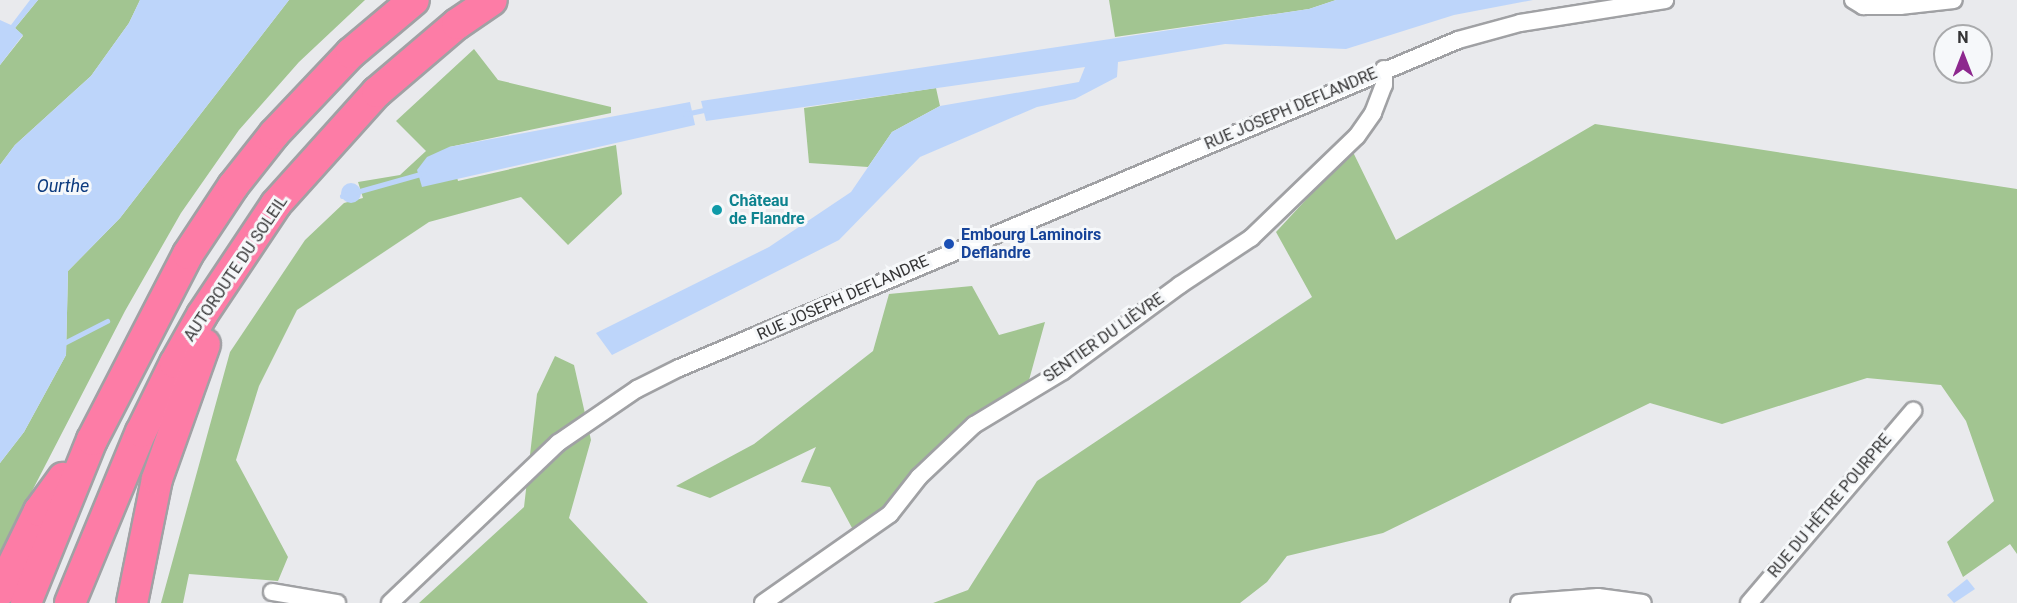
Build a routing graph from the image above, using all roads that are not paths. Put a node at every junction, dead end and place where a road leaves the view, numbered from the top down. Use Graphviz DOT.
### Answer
graph roads {
  1 [pos="414,0"];
  2 [pos="492,0"];
  3 [pos="1665,0"];
  4 [pos="1853,0"];
  5 [pos="1954,0"];
  6 [pos="1384,69"];
  7 [pos="214,299"];
  8 [pos="1913,411"];
  9 [pos="92,440"];
  10 [pos="0,591"];
  11 [pos="272,592"];
  12 [pos="26,603"];
  13 [pos="70,603"];
  14 [pos="132,603"];
  15 [pos="337,603"];
  16 [pos="390,603"];
  17 [pos="763,603"];
  18 [pos="1519,603"];
  19 [pos="1643,603"];
  20 [pos="1749,603"];
  1 -- 9 [label="highway"];
  2 -- 7 [label="highway, AUTOROUTE DU SOLEIL"];
  3 -- 6 [label="street, RUE JOSEPH DEFLANDRE"];
  4 -- 5 [label="street"];
  6 -- 16 [label="street, RUE JOSEPH DEFLANDRE"];
  6 -- 17 [label="street, SENTIER DU LIÈVRE"];
  7 -- 13 [label="highway, AUTOROUTE DU SOLEIL"];
  7 -- 14 [label="highway"];
  8 -- 20 [label="street, RUE DU HÊTRE POURPRE"];
  9 -- 10 [label="highway"];
  9 -- 12 [label="highway"];
  11 -- 15 [label="street"];
  18 -- 19 [label="street"];
}
